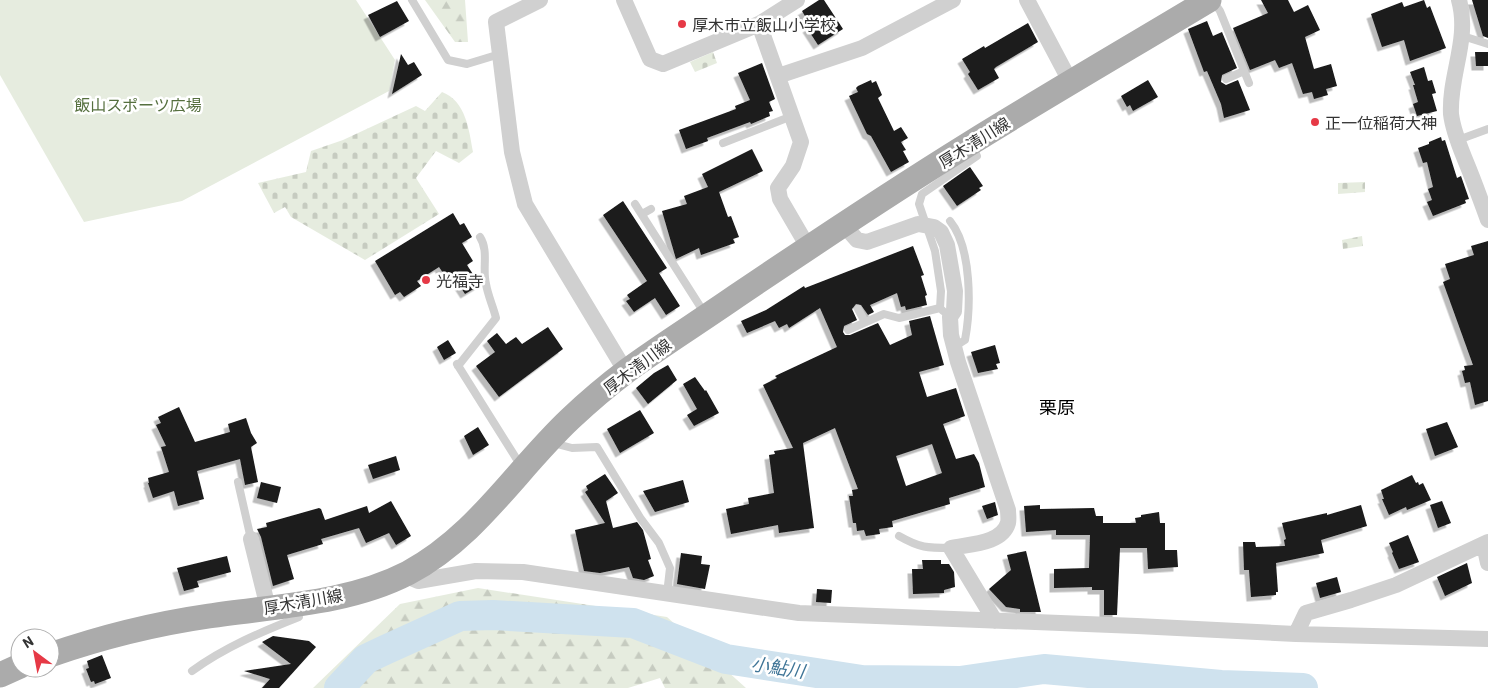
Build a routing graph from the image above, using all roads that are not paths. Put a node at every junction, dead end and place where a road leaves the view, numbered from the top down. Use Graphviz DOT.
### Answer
graph roads {
  1 [pos="412,0"];
  2 [pos="540,0"];
  3 [pos="624,0"];
  4 [pos="797,0"];
  5 [pos="953,0"];
  6 [pos="1027,0"];
  7 [pos="1211,0"];
  8 [pos="1459,0"];
  9 [pos="759,24"];
  10 [pos="1462,39"];
  11 [pos="1488,44"];
  12 [pos="500,54"];
  13 [pos="1244,71"];
  14 [pos="778,76"];
  15 [pos="1226,79"];
  16 [pos="1071,82"];
  17 [pos="1249,84"];
  18 [pos="792,116"];
  19 [pos="1488,129"];
  20 [pos="1458,140"];
  21 [pos="723,143"];
  22 [pos="970,143"];
  23 [pos="635,204"];
  24 [pos="651,209"];
  25 [pos="642,214"];
  26 [pos="1488,220"];
  27 [pos="950,221"];
  28 [pos="926,224"];
  29 [pos="844,225"];
  30 [pos="480,237"];
  31 [pos="808,247"];
  32 [pos="858,309"];
  33 [pos="945,313"];
  34 [pos="707,316"];
  35 [pos="864,322"];
  36 [pos="848,330"];
  37 [pos="954,347"];
  38 [pos="626,372"];
  39 [pos="549,442"];
  40 [pos="523,470"];
  41 [pos="238,482"];
  42 [pos="900,536"];
  43 [pos="251,539"];
  44 [pos="1486,543"];
  45 [pos="951,548"];
  46 [pos="1488,563"];
  47 [pos="404,575"];
  48 [pos="667,594"];
  49 [pos="296,604"];
  50 [pos="268,608"];
  51 [pos="994,621"];
  52 [pos="1296,634"];
  53 [pos="1488,639"];
  54 [pos="60,651"];
  55 [pos="192,671"];
  1 -- 12 [label="lane"];
  2 -- 12 [label="street"];
  3 -- 9 [label="street"];
  4 -- 9 [label="street"];
  5 -- 14 [label="street"];
  6 -- 16 [label="street"];
  7 -- 13 [label="lane"];
  7 -- 16 [label="main road, 厚木清川線"];
  8 -- 10 [label="street"];
  9 -- 14 [label="street"];
  10 -- 11 [label="lane"];
  10 -- 20 [label="street"];
  12 -- 38 [label="street"];
  13 -- 15 [label="lane"];
  13 -- 17 [label="lane"];
  14 -- 18 [label="street"];
  16 -- 22 [label="main road, 厚木清川線"];
  18 -- 21 [label="lane"];
  18 -- 31 [label="street"];
  19 -- 20 [label="lane"];
  20 -- 26 [label="street"];
  22 -- 28 [label="lane"];
  22 -- 29 [label="main road, 厚木清川線"];
  23 -- 25 [label="lane"];
  24 -- 25 [label="lane"];
  25 -- 34 [label="lane"];
  27 -- 37 [label="lane"];
  28 -- 29 [label="street"];
  28 -- 33 [label="lane"];
  28 -- 33 [label="street"];
  29 -- 31 [label="main road, 厚木清川線"];
  30 -- 40 [label="lane"];
  31 -- 34 [label="main road, 厚木清川線"];
  32 -- 35 [label="lane"];
  33 -- 35 [label="lane"];
  33 -- 37 [label="street"];
  34 -- 38 [label="main road, 厚木清川線"];
  35 -- 36 [label="lane"];
  37 -- 45 [label="street"];
  38 -- 39 [label="main road, 厚木清川線"];
  39 -- 40 [label="main road, 厚木清川線"];
  39 -- 48 [label="lane"];
  40 -- 47 [label="main road, 厚木清川線"];
  41 -- 43 [label="lane"];
  42 -- 45 [label="lane"];
  43 -- 50 [label="street"];
  44 -- 46 [label="street"];
  44 -- 52 [label="street"];
  45 -- 51 [label="street"];
  47 -- 48 [label="street"];
  47 -- 49 [label="main road, 厚木清川線"];
  48 -- 51 [label="street"];
  49 -- 50 [label="main road, 厚木清川線"];
  49 -- 55 [label="lane"];
  50 -- 54 [label="main road, 厚木清川線"];
  51 -- 52 [label="street"];
  52 -- 53 [label="street"];
}
